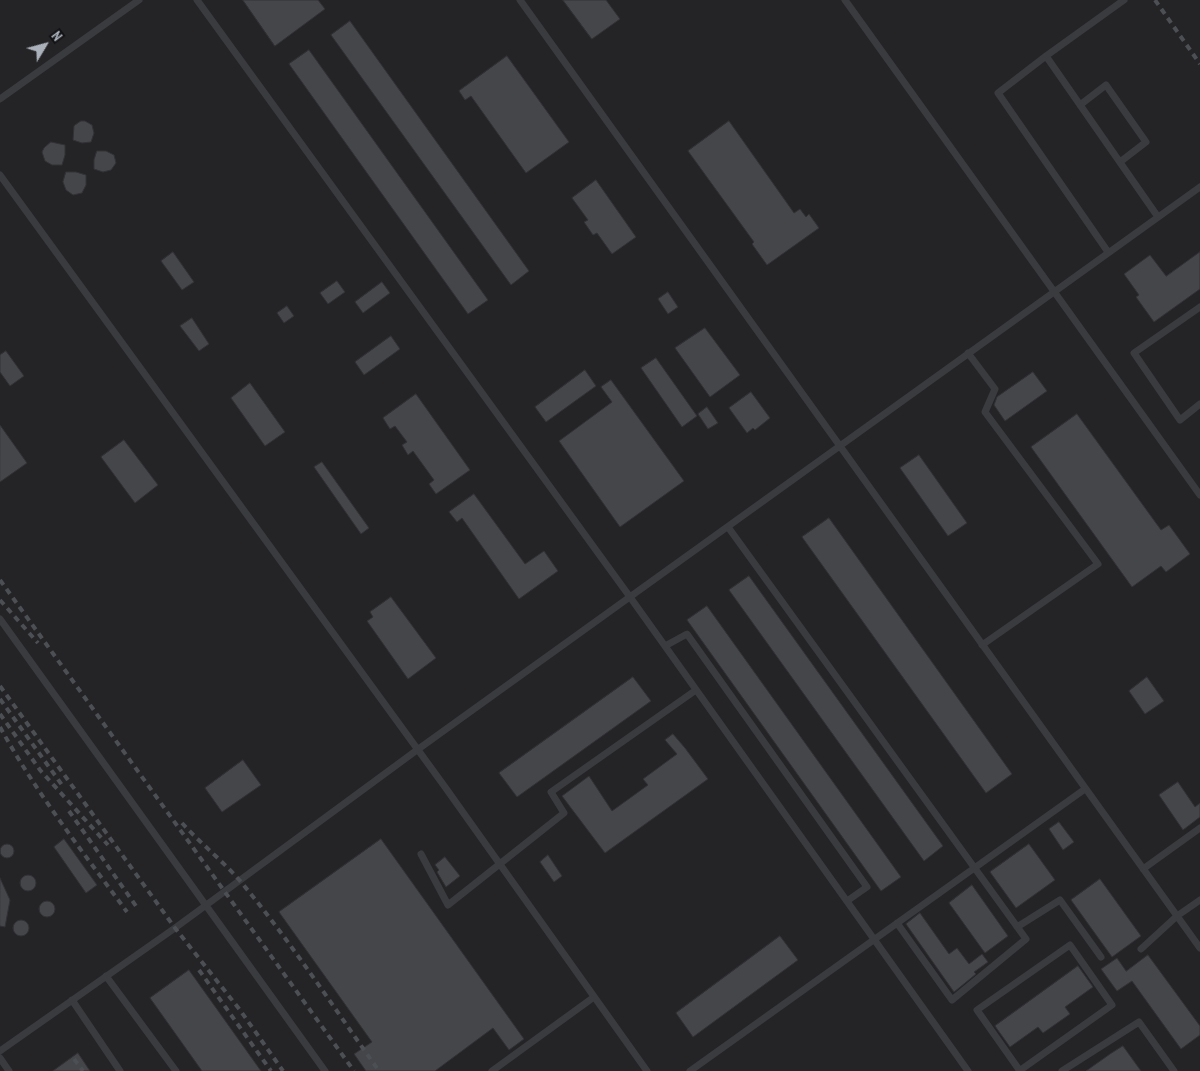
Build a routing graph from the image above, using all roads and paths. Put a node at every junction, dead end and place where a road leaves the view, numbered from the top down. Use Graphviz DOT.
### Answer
graph roads {
  1 [pos="139,0"];
  2 [pos="197,0"];
  3 [pos="520,0"];
  4 [pos="845,0"];
  5 [pos="1124,0"];
  6 [pos="1046,56"];
  7 [pos="0,99"];
  8 [pos="1080,105"];
  9 [pos="1120,162"];
  10 [pos="0,175"];
  11 [pos="1200,187"];
  12 [pos="1158,216"];
  13 [pos="1108,252"];
  14 [pos="1053,291"];
  15 [pos="1200,307"];
  16 [pos="968,353"];
  17 [pos="1200,404"];
  18 [pos="840,446"];
  19 [pos="1200,495"];
  20 [pos="728,527"];
  21 [pos="630,597"];
  22 [pos="0,619"];
  23 [pos="982,645"];
  24 [pos="665,646"];
  25 [pos="696,690"];
  26 [pos="417,750"];
  27 [pos="1085,789"];
  28 [pos="1200,828"];
  29 [pos="421,854"];
  30 [pos="499,864"];
  31 [pos="974,868"];
  32 [pos="1143,869"];
  33 [pos="1200,900"];
  34 [pos="847,901"];
  35 [pos="206,905"];
  36 [pos="1177,916"];
  37 [pos="897,923"];
  38 [pos="1017,927"];
  39 [pos="874,939"];
  40 [pos="1200,948"];
  41 [pos="1142,949"];
  42 [pos="1101,958"];
  43 [pos="106,976"];
  44 [pos="594,997"];
  45 [pos="72,1000"];
  46 [pos="0,1051"];
  47 [pos="0,1058"];
  48 [pos="9,1071"];
  49 [pos="120,1071"];
  50 [pos="176,1071"];
  51 [pos="325,1071"];
  52 [pos="492,1071"];
  53 [pos="647,1071"];
  54 [pos="690,1071"];
  55 [pos="968,1071"];
  56 [pos="1020,1071"];
  57 [pos="1062,1071"];
  58 [pos="1174,1071"];
  1 -- 7 [label="lane"];
  2 -- 21 [label="lane"];
  3 -- 18 [label="lane"];
  4 -- 14 [label="lane"];
  5 -- 6 [label="lane"];
  6 -- 8 [label="lane"];
  6 -- 13 [label="lane"];
  8 -- 9 [label="lane"];
  8 -- 9 [label="lane"];
  9 -- 12 [label="lane"];
  10 -- 26 [label="lane"];
  11 -- 12 [label="lane"];
  12 -- 13 [label="lane"];
  13 -- 14 [label="lane"];
  14 -- 16 [label="lane"];
  14 -- 19 [label="lane"];
  15 -- 17 [label="lane"];
  16 -- 18 [label="lane"];
  16 -- 23 [label="lane"];
  18 -- 20 [label="lane"];
  18 -- 23 [label="lane"];
  20 -- 21 [label="lane"];
  20 -- 31 [label="lane"];
  21 -- 24 [label="lane"];
  21 -- 26 [label="lane"];
  22 -- 35 [label="lane"];
  23 -- 27 [label="lane"];
  24 -- 25 [label="lane"];
  24 -- 34 [label="lane"];
  25 -- 30 [label="lane"];
  25 -- 34 [label="lane"];
  26 -- 30 [label="lane"];
  26 -- 35 [label="lane"];
  27 -- 31 [label="lane"];
  27 -- 32 [label="lane"];
  28 -- 32 [label="lane"];
  29 -- 30 [label="lane"];
  30 -- 44 [label="lane"];
  31 -- 37 [label="lane"];
  31 -- 38 [label="lane"];
  32 -- 36 [label="lane"];
  33 -- 36 [label="lane"];
  34 -- 39 [label="lane"];
  35 -- 43 [label="lane"];
  35 -- 51 [label="lane"];
  36 -- 40 [label="lane"];
  36 -- 41 [label="lane"];
  37 -- 38 [label="lane"];
  37 -- 39 [label="lane"];
  38 -- 42 [label="lane"];
  39 -- 54 [label="lane"];
  39 -- 55 [label="lane"];
  43 -- 45 [label="lane"];
  43 -- 50 [label="lane"];
  44 -- 52 [label="lane"];
  44 -- 53 [label="lane"];
  45 -- 46 [label="lane"];
  45 -- 49 [label="lane"];
  47 -- 48 [label="lane"];
  56 -- 56 [label="lane"];
  57 -- 58 [label="lane"];
}
